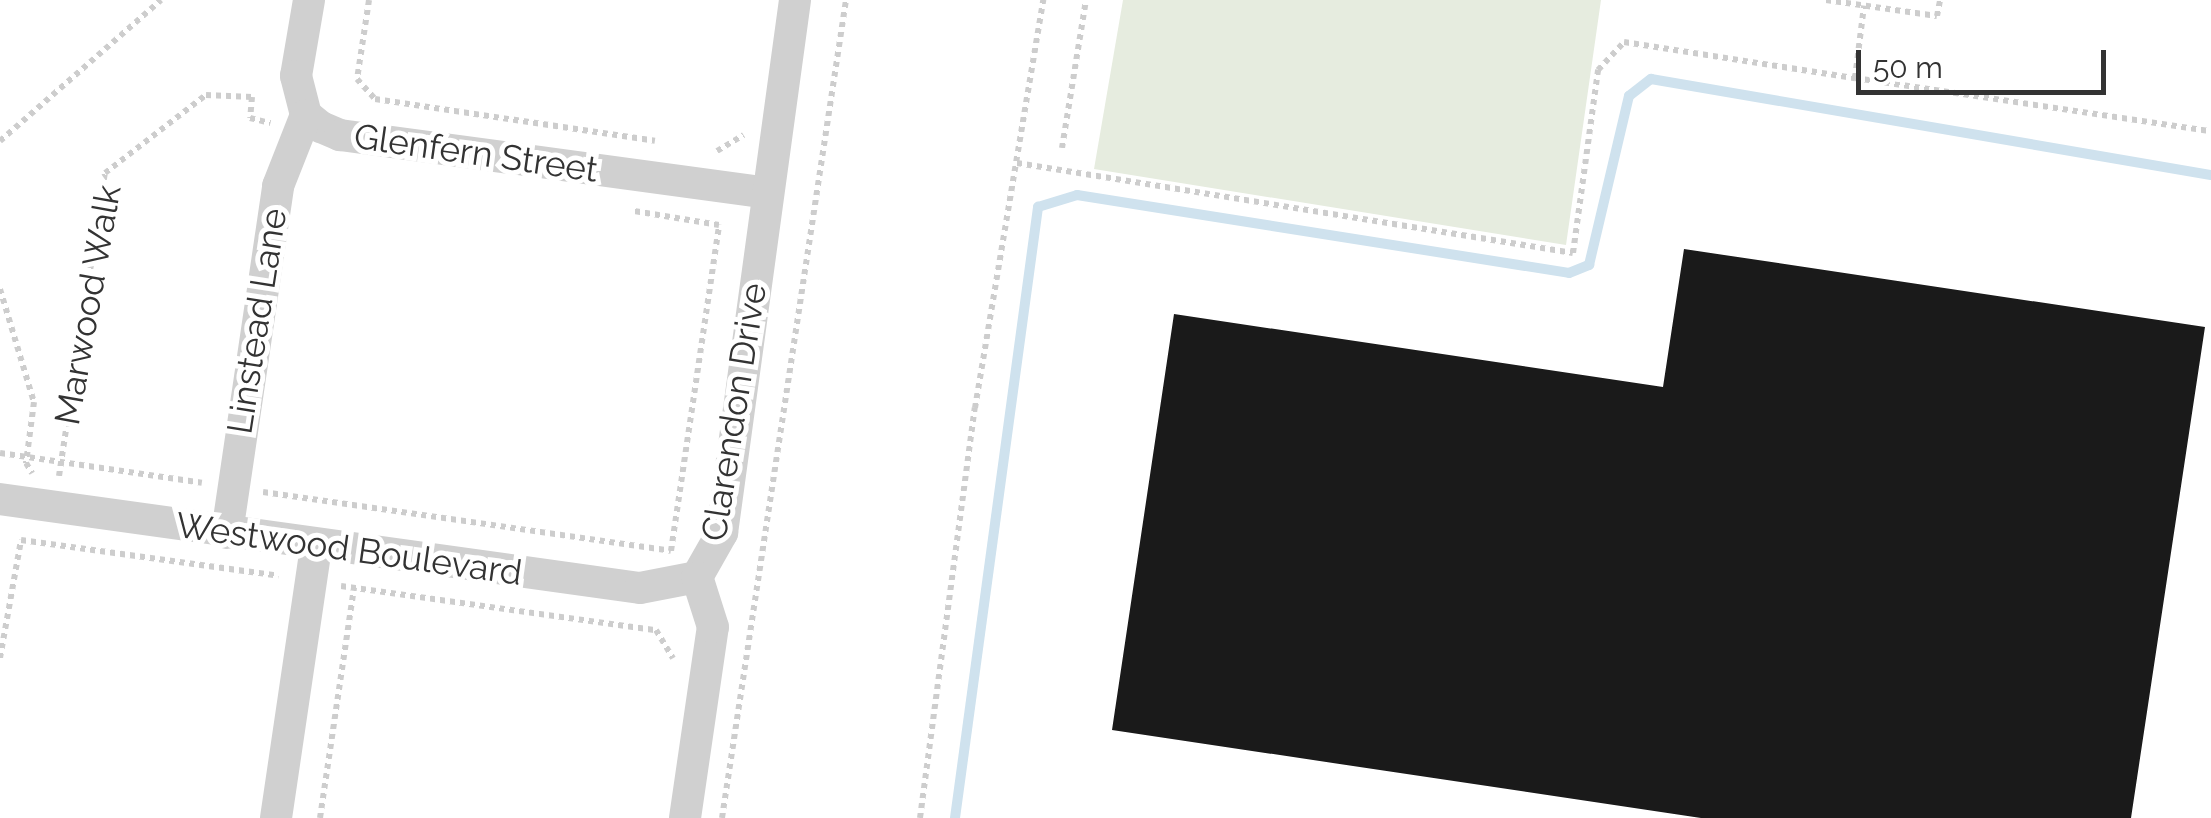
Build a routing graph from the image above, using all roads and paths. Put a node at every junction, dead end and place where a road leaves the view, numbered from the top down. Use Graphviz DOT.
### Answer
graph roads {
  1 [pos="161,0"];
  2 [pos="309,0"];
  3 [pos="370,0"];
  4 [pos="795,0"];
  5 [pos="846,0"];
  6 [pos="1043,0"];
  7 [pos="1086,0"];
  8 [pos="1826,0"];
  9 [pos="1940,0"];
  10 [pos="1864,6"];
  11 [pos="1856,78"];
  12 [pos="306,114"];
  13 [pos="747,116"];
  14 [pos="2211,131"];
  15 [pos="0,141"];
  16 [pos="663,142"];
  17 [pos="702,148"];
  18 [pos="1062,148"];
  19 [pos="1017,163"];
  20 [pos="767,193"];
  21 [pos="622,210"];
  22 [pos="0,289"];
  23 [pos="0,453"];
  24 [pos="27,456"];
  25 [pos="62,461"];
  26 [pos="233,487"];
  27 [pos="0,499"];
  28 [pos="55,507"];
  29 [pos="226,533"];
  30 [pos="316,546"];
  31 [pos="697,577"];
  32 [pos="354,587"];
  33 [pos="276,818"];
  34 [pos="320,818"];
  35 [pos="685,818"];
  36 [pos="722,818"];
  37 [pos="920,818"];
  1 -- 15 [label="path"];
  2 -- 12 [label="street, Glenfern Street"];
  3 -- 16 [label="path"];
  4 -- 20 [label="street, Clarendon Drive"];
  5 -- 36 [label="path"];
  6 -- 19 [label="path"];
  7 -- 18 [label="path"];
  8 -- 10 [label="path"];
  9 -- 10 [label="path"];
  10 -- 11 [label="path"];
  11 -- 14 [label="path"];
  11 -- 19 [label="path"];
  12 -- 20 [label="street, Glenfern Street"];
  12 -- 25 [label="path, Marwood Walk"];
  12 -- 26 [label="street, Linstead Lane"];
  13 -- 17 [label="path"];
  19 -- 37 [label="path"];
  20 -- 31 [label="street, Clarendon Drive"];
  21 -- 26 [label="path"];
  22 -- 24 [label="path"];
  23 -- 24 [label="path"];
  24 -- 25 [label="path"];
  24 -- 28 [label="path"];
  25 -- 26 [label="path"];
  25 -- 28 [label="path, Marwood Walk"];
  26 -- 29 [label="street, Linstead Lane"];
  27 -- 28 [label="street, Westwood Boulevard"];
  28 -- 29 [label="street, Westwood Boulevard"];
  29 -- 30 [label="street, Westwood Boulevard"];
  30 -- 31 [label="street, Westwood Boulevard"];
  30 -- 33 [label="street"];
  31 -- 35 [label="street, Clarendon Drive"];
  32 -- 34 [label="path"];
}
